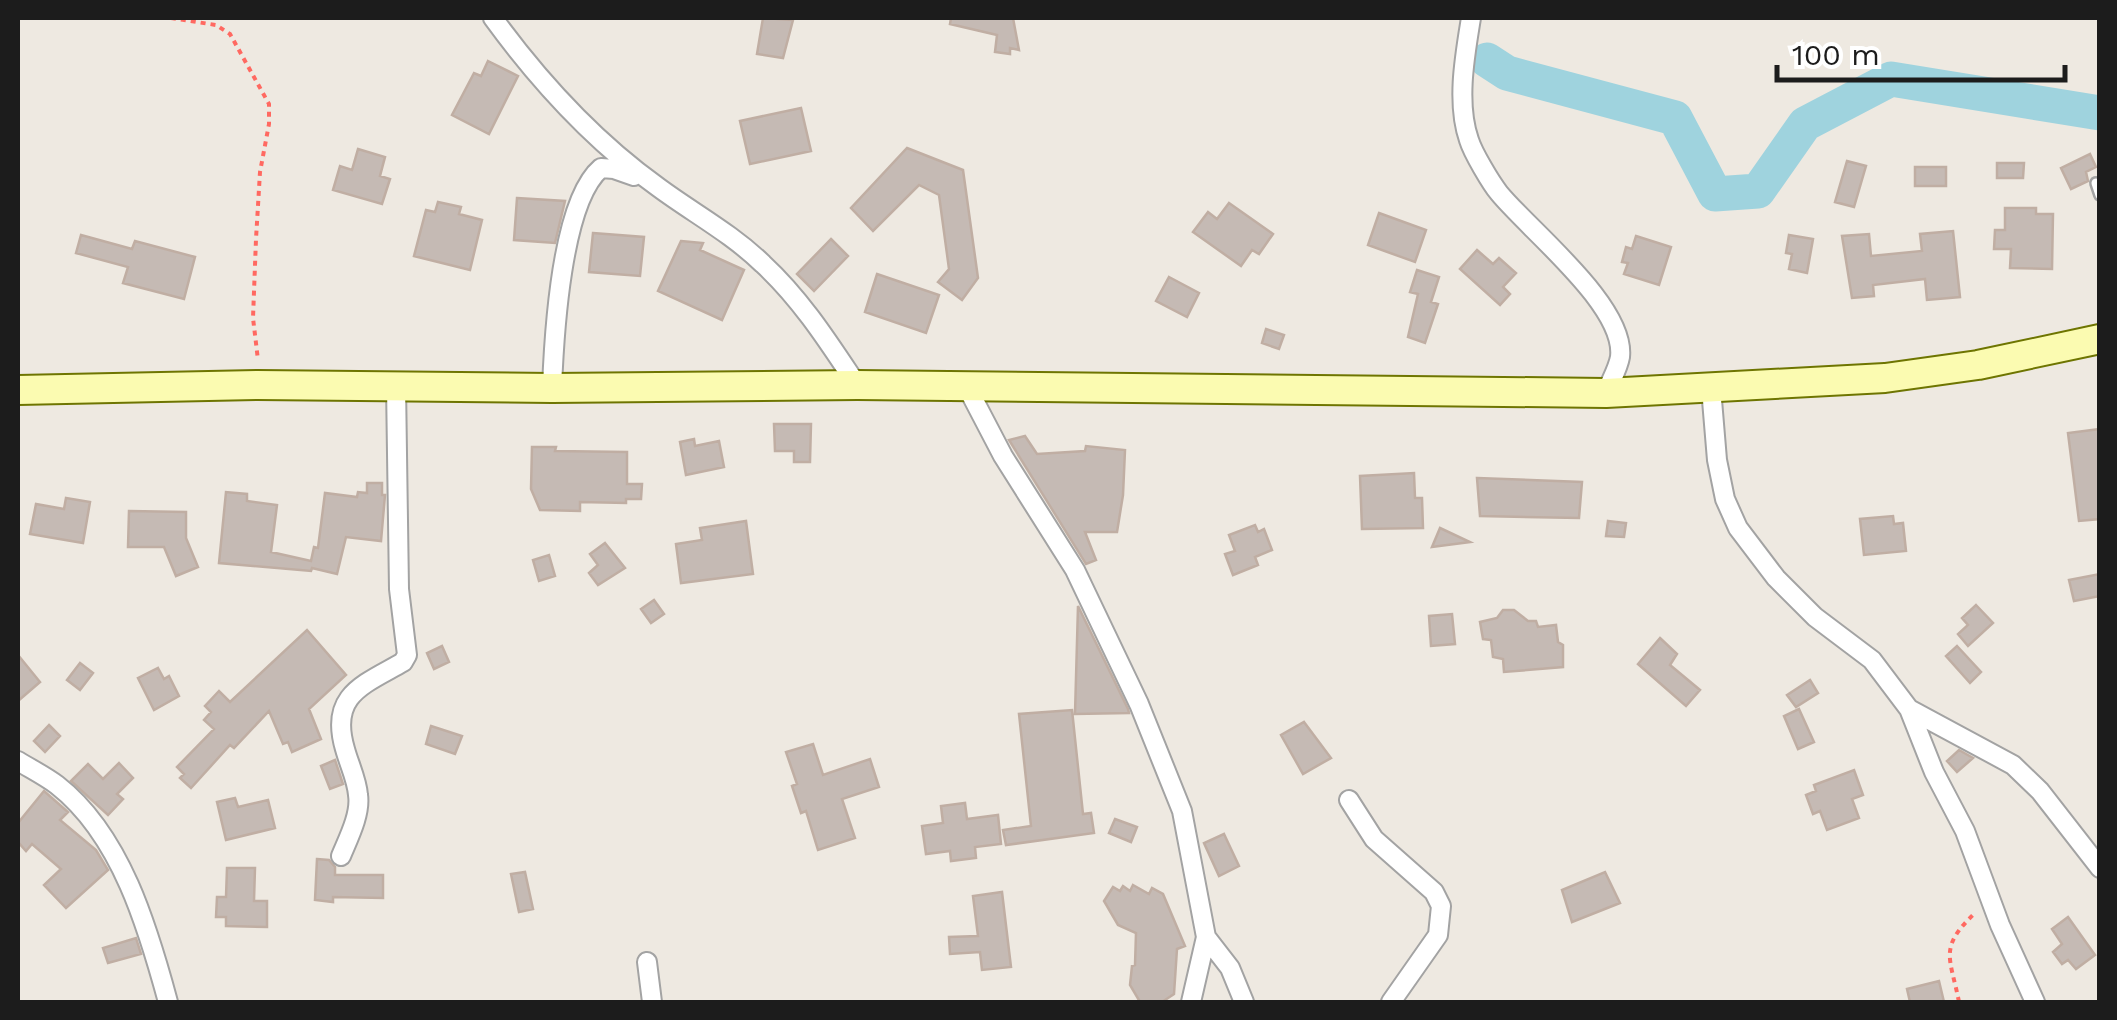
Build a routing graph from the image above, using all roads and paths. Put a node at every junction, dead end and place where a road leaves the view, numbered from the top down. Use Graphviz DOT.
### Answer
graph roads {
  1 [pos="171,18"];
  2 [pos="492,18"];
  3 [pos="1471,18"];
  4 [pos="2096,183"];
  5 [pos="659,188"];
  6 [pos="2100,195"];
  7 [pos="2100,339"];
  8 [pos="258,385"];
  9 [pos="396,385"];
  10 [pos="857,385"];
  11 [pos="967,387"];
  12 [pos="552,388"];
  13 [pos="1711,388"];
  14 [pos="18,390"];
  15 [pos="1606,394"];
  16 [pos="1909,709"];
  17 [pos="18,761"];
  18 [pos="1349,800"];
  19 [pos="342,856"];
  20 [pos="2100,868"];
  21 [pos="1990,898"];
  22 [pos="1206,937"];
  23 [pos="647,962"];
  24 [pos="168,1002"];
  25 [pos="652,1002"];
  26 [pos="1191,1002"];
  27 [pos="1244,1002"];
  28 [pos="1390,1002"];
  29 [pos="1960,1002"];
  30 [pos="2036,1002"];
  1 -- 8 [label="path"];
  2 -- 5 [label="street"];
  3 -- 15 [label="street"];
  4 -- 6 [label="lane"];
  5 -- 10 [label="street"];
  5 -- 12 [label="street"];
  7 -- 13 [label="main road"];
  8 -- 9 [label="main road"];
  8 -- 14 [label="main road"];
  9 -- 12 [label="main road"];
  9 -- 19 [label="street"];
  10 -- 11 [label="main road"];
  10 -- 12 [label="main road"];
  11 -- 15 [label="main road"];
  11 -- 22 [label="street"];
  13 -- 15 [label="main road"];
  13 -- 16 [label="street"];
  16 -- 20 [label="street"];
  16 -- 21 [label="street"];
  17 -- 24 [label="street"];
  18 -- 28 [label="street"];
  21 -- 29 [label="path"];
  21 -- 30 [label="street"];
  22 -- 26 [label="street"];
  22 -- 27 [label="street"];
  23 -- 25 [label="street"];
}
